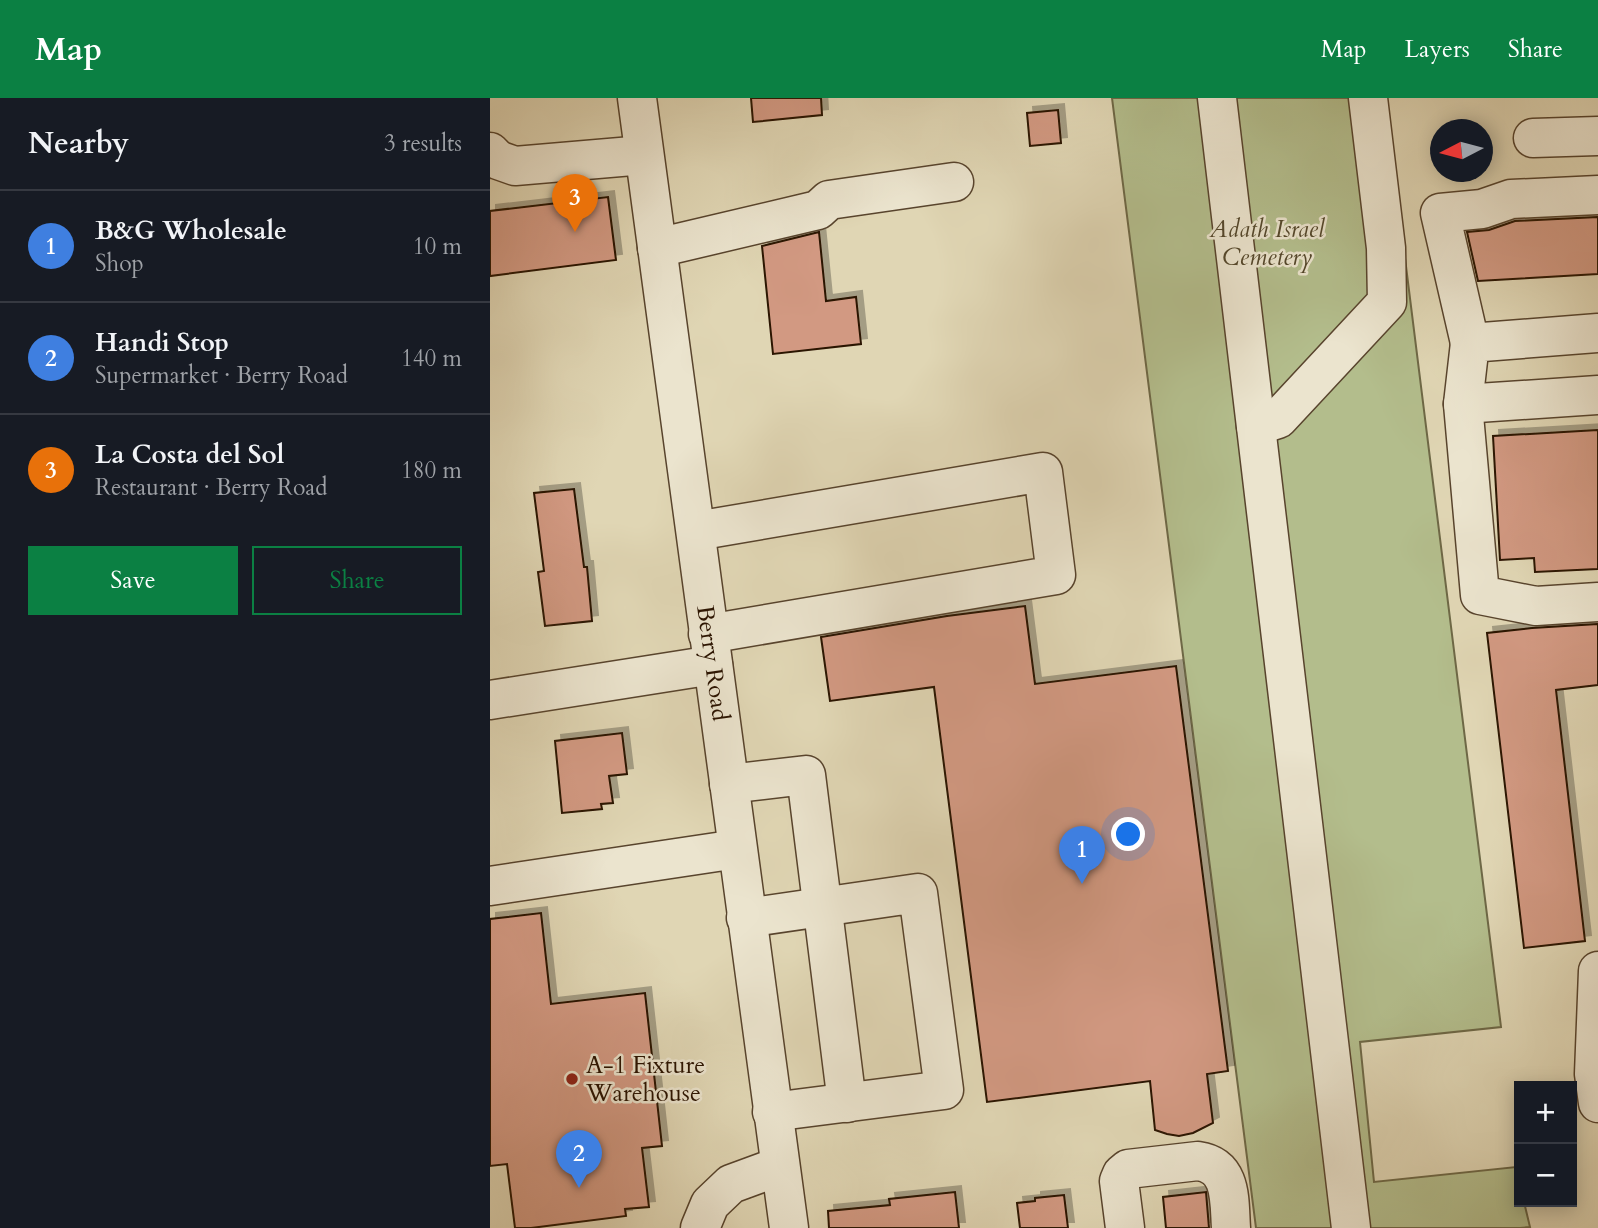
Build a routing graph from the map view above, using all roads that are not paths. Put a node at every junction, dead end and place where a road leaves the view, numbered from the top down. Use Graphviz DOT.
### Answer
graph roads {
  1 [pos="637,98"];
  2 [pos="1217,98"];
  3 [pos="1368,98"];
  4 [pos="1598,136"];
  5 [pos="1533,138"];
  6 [pos="490,152"];
  7 [pos="644,155"];
  8 [pos="954,182"];
  9 [pos="1598,195"];
  10 [pos="657,248"];
  11 [pos="1598,333"];
  12 [pos="1470,343"];
  13 [pos="1598,395"];
  14 [pos="1463,404"];
  15 [pos="1256,426"];
  16 [pos="696,531"];
  17 [pos="1598,601"];
  18 [pos="711,650"];
  19 [pos="490,700"];
  20 [pos="729,784"];
  21 [pos="737,849"];
  22 [pos="490,886"];
  23 [pos="823,906"];
  24 [pos="746,918"];
  25 [pos="1598,971"];
  26 [pos="847,1103"];
  27 [pos="1598,1103"];
  28 [pos="772,1112"];
  29 [pos="780,1166"];
  30 [pos="700,1228"];
  31 [pos="789,1228"];
  32 [pos="1125,1228"];
  33 [pos="1231,1228"];
  34 [pos="1351,1228"];
  1 -- 7 [label="street, Berry Road"];
  2 -- 15 [label="street"];
  3 -- 15 [label="street"];
  4 -- 5 [label="street"];
  6 -- 7 [label="street"];
  7 -- 10 [label="street, Berry Road"];
  8 -- 10 [label="street"];
  9 -- 12 [label="street"];
  10 -- 16 [label="street, Berry Road"];
  11 -- 12 [label="street"];
  12 -- 14 [label="street"];
  13 -- 14 [label="street"];
  14 -- 17 [label="street"];
  15 -- 34 [label="street"];
  16 -- 18 [label="street, Berry Road"];
  16 -- 18 [label="street"];
  18 -- 19 [label="street"];
  18 -- 20 [label="street, Berry Road"];
  20 -- 21 [label="street, Berry Road"];
  20 -- 23 [label="street"];
  21 -- 22 [label="street"];
  21 -- 24 [label="street, Berry Road"];
  23 -- 24 [label="street"];
  23 -- 26 [label="street"];
  23 -- 26 [label="street"];
  24 -- 28 [label="street, Berry Road"];
  25 -- 27 [label="street"];
  26 -- 28 [label="street"];
  28 -- 29 [label="street, Berry Road"];
  29 -- 30 [label="street"];
  29 -- 31 [label="street, Berry Road"];
  32 -- 33 [label="street"];
}
